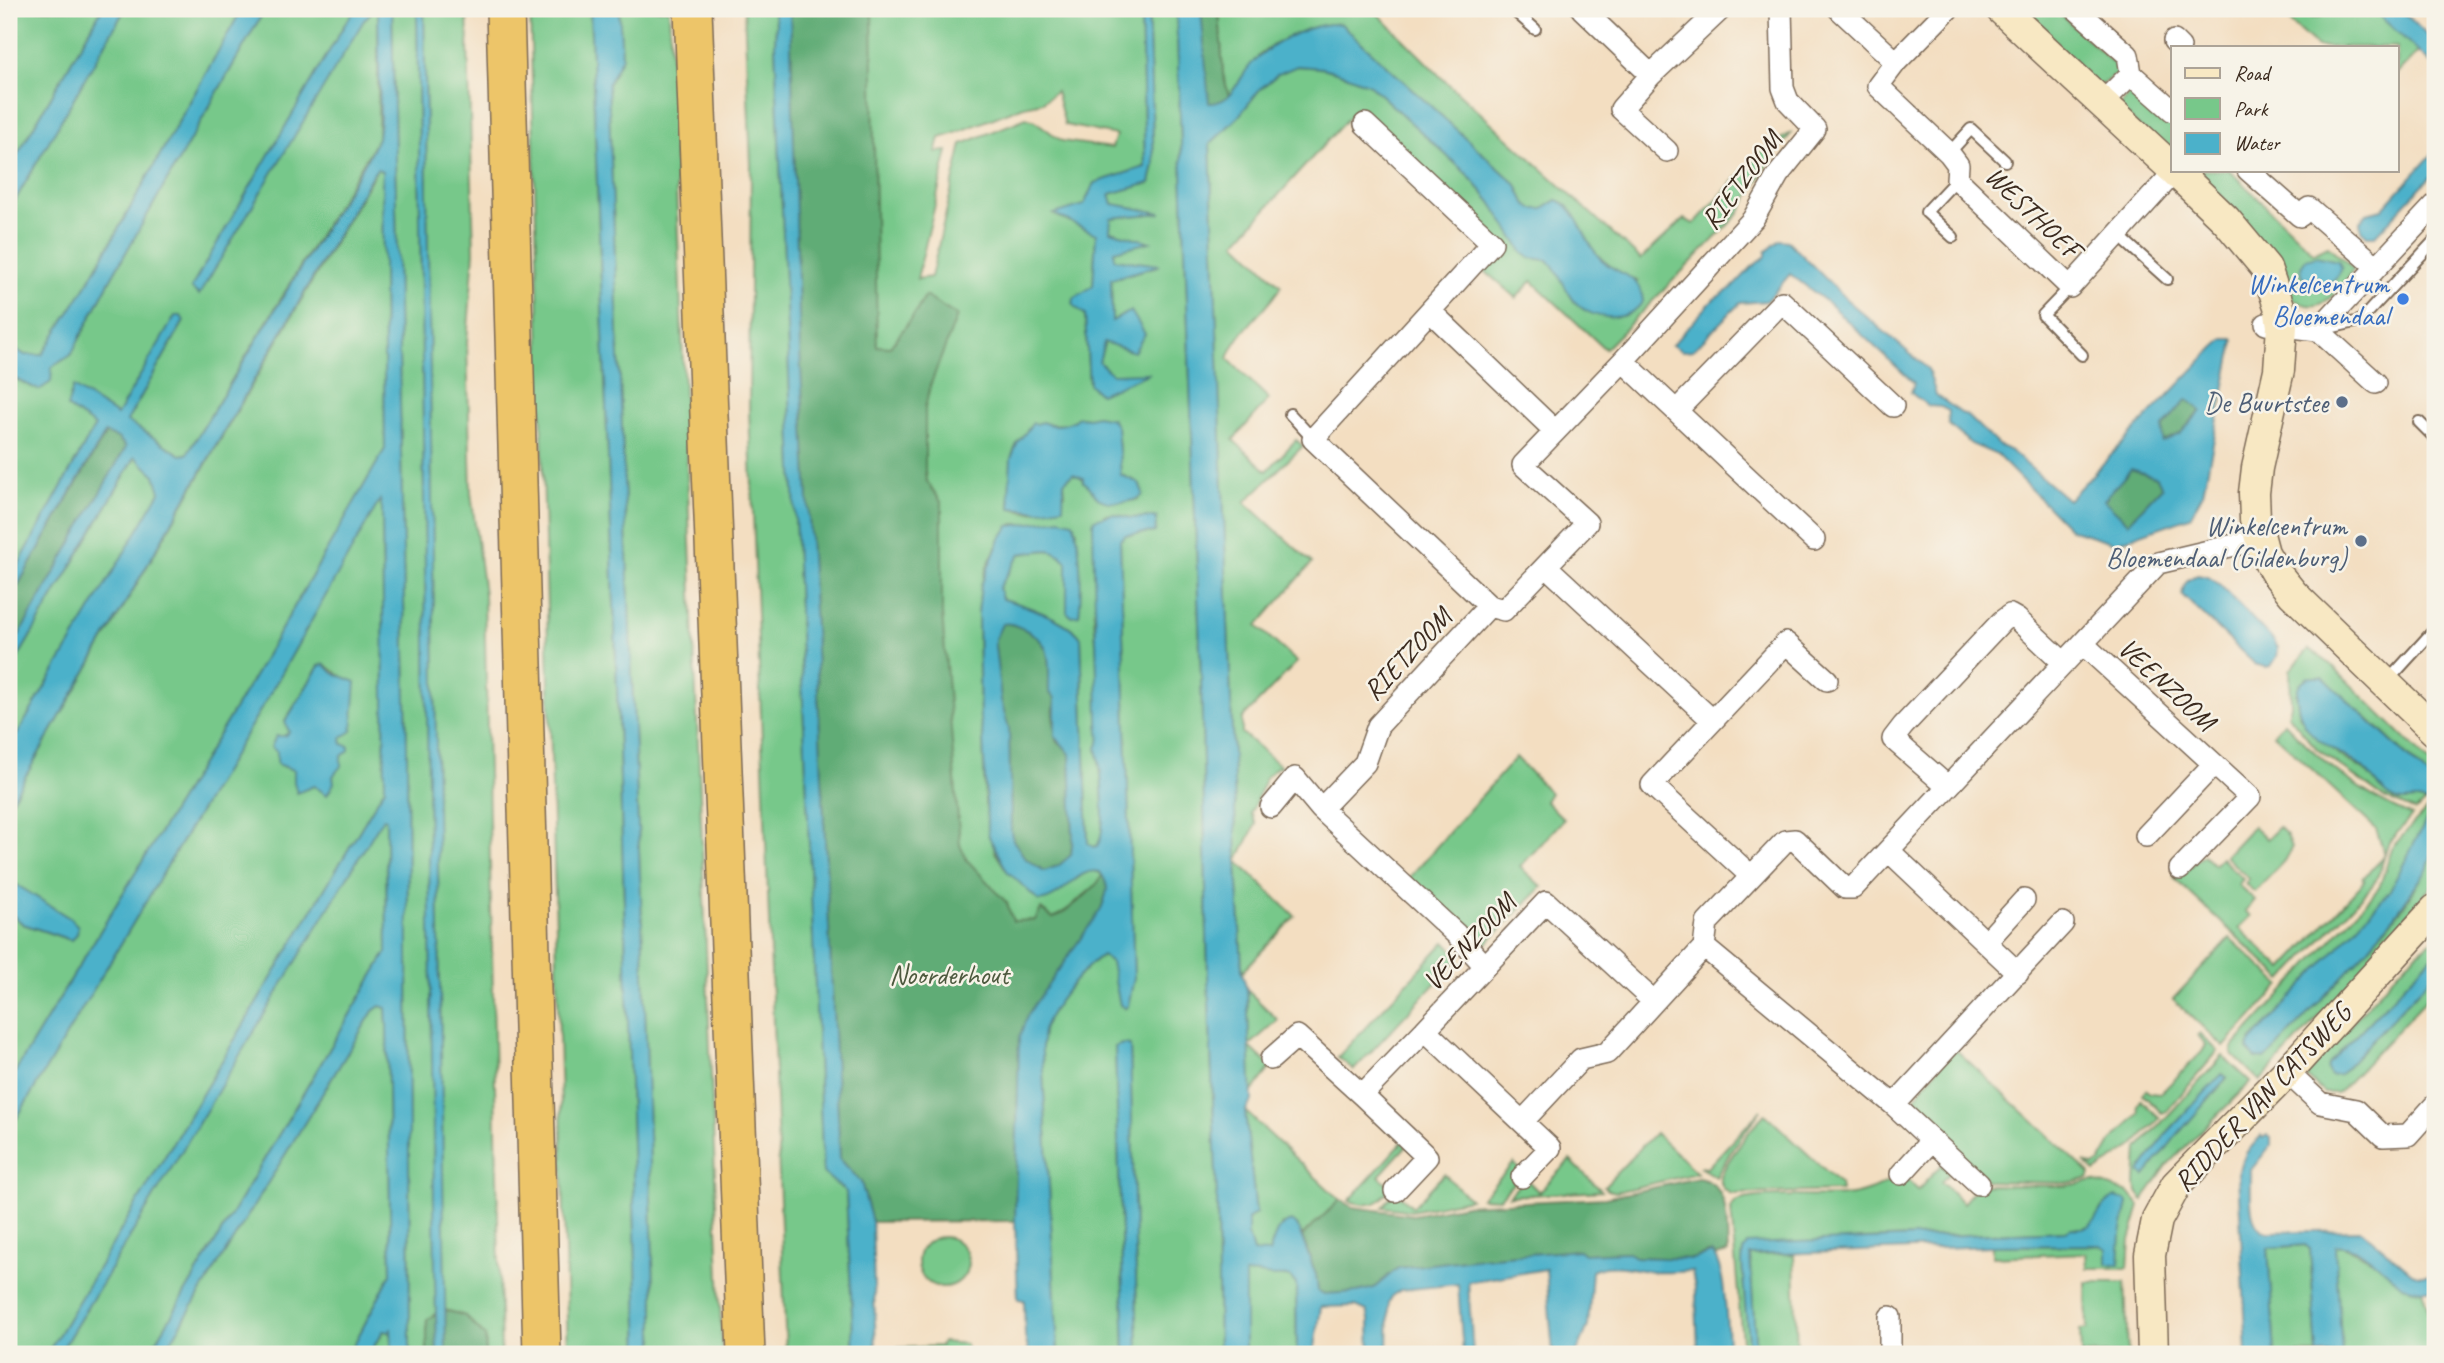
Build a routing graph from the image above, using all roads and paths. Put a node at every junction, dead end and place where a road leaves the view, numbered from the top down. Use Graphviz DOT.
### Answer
graph roads {
  1 [pos="505,9"];
  2 [pos="693,9"];
  3 [pos="1512,9"];
  4 [pos="1582,9"];
  5 [pos="1721,9"];
  6 [pos="1781,9"];
  7 [pos="1839,9"];
  8 [pos="1948,9"];
  9 [pos="2001,9"];
  10 [pos="2076,9"];
  11 [pos="1535,29"];
  12 [pos="1896,62"];
  13 [pos="2131,74"];
  14 [pos="1651,75"];
  15 [pos="2102,103"];
  16 [pos="2171,109"];
  17 [pos="1365,124"];
  18 [pos="1667,151"];
  19 [pos="1949,153"];
  20 [pos="2005,161"];
  21 [pos="2171,167"];
  22 [pos="2172,172"];
  23 [pos="2176,172"];
  24 [pos="2250,172"];
  25 [pos="1957,179"];
  26 [pos="2435,205"];
  27 [pos="2118,235"];
  28 [pos="1953,237"];
  29 [pos="2435,240"];
  30 [pos="2377,267"];
  31 [pos="2167,279"];
  32 [pos="2070,287"];
  33 [pos="1431,312"];
  34 [pos="2274,325"];
  35 [pos="2318,330"];
  36 [pos="2082,355"];
  37 [pos="1623,361"];
  38 [pos="2376,383"];
  39 [pos="1893,406"];
  40 [pos="1678,410"];
  41 [pos="1290,414"];
  42 [pos="2419,422"];
  43 [pos="1555,431"];
  44 [pos="2435,438"];
  45 [pos="1313,439"];
  46 [pos="1814,540"];
  47 [pos="2250,541"];
  48 [pos="1547,567"];
  49 [pos="1489,606"];
  50 [pos="2435,629"];
  51 [pos="2083,644"];
  52 [pos="2064,663"];
  53 [pos="1827,680"];
  54 [pos="2386,683"];
  55 [pos="1712,720"];
  56 [pos="2435,731"];
  57 [pos="2435,748"];
  58 [pos="2214,764"];
  59 [pos="1948,787"];
  60 [pos="1271,807"];
  61 [pos="1321,809"];
  62 [pos="2146,836"];
  63 [pos="1889,851"];
  64 [pos="2180,869"];
  65 [pos="1751,876"];
  66 [pos="2024,900"];
  67 [pos="2435,910"];
  68 [pos="2063,923"];
  69 [pos="1986,942"];
  70 [pos="1704,947"];
  71 [pos="1485,966"];
  72 [pos="2018,973"];
  73 [pos="1653,1001"];
  74 [pos="1425,1030"];
  75 [pos="1271,1059"];
  76 [pos="2287,1072"];
  77 [pos="1362,1095"];
  78 [pos="1894,1105"];
  79 [pos="2435,1105"];
  80 [pos="1523,1121"];
  81 [pos="1932,1140"];
  82 [pos="1901,1174"];
  83 [pos="1522,1177"];
  84 [pos="1979,1184"];
  85 [pos="1395,1191"];
  86 [pos="1890,1317"];
  87 [pos="542,1354"];
  88 [pos="746,1354"];
  89 [pos="1891,1354"];
  90 [pos="2153,1354"];
  1 -- 87 [label="highway"];
  2 -- 88 [label="highway"];
  3 -- 11 [label="lane"];
  4 -- 14 [label="street"];
  5 -- 14 [label="street"];
  6 -- 37 [label="street, RIETZOOM"];
  7 -- 12 [label="street"];
  8 -- 12 [label="street, WESTHOEF"];
  9 -- 15 [label="street"];
  10 -- 13 [label="street"];
  12 -- 19 [label="street, WESTHOEF"];
  13 -- 15 [label="street"];
  13 -- 16 [label="street"];
  14 -- 18 [label="street"];
  15 -- 21 [label="street"];
  17 -- 33 [label="street"];
  19 -- 20 [label="lane, WESTHOEF"];
  19 -- 25 [label="street, WESTHOEF"];
  22 -- 27 [label="street, WESTHOEF"];
  23 -- 34 [label="street"];
  24 -- 30 [label="street"];
  25 -- 28 [label="lane, WESTHOEF"];
  25 -- 32 [label="street, WESTHOEF"];
  26 -- 30 [label="street"];
  27 -- 31 [label="lane, WESTHOEF"];
  27 -- 32 [label="street, WESTHOEF"];
  29 -- 35 [label="lane"];
  30 -- 35 [label="street"];
  32 -- 36 [label="lane, WESTHOEF"];
  33 -- 43 [label="street"];
  33 -- 45 [label="street"];
  34 -- 35 [label="street"];
  34 -- 47 [label="street"];
  35 -- 38 [label="street"];
  37 -- 40 [label="street"];
  37 -- 43 [label="street, RIETZOOM"];
  39 -- 40 [label="street"];
  40 -- 46 [label="street"];
  41 -- 45 [label="lane, RIETZOOM"];
  42 -- 44 [label="lane"];
  43 -- 48 [label="street, RIETZOOM"];
  45 -- 49 [label="street, RIETZOOM"];
  47 -- 51 [label="street, VEENZOOM"];
  47 -- 54 [label="street"];
  48 -- 49 [label="street, RIETZOOM"];
  48 -- 55 [label="street"];
  49 -- 61 [label="street, RIETZOOM"];
  50 -- 54 [label="lane"];
  51 -- 52 [label="street, VEENZOOM"];
  51 -- 58 [label="street, VEENZOOM"];
  52 -- 59 [label="street, VEENZOOM"];
  52 -- 59 [label="street"];
  53 -- 55 [label="street"];
  54 -- 56 [label="street"];
  54 -- 57 [label="street"];
  55 -- 65 [label="street"];
  58 -- 62 [label="street, VEENZOOM"];
  58 -- 64 [label="street, VEENZOOM"];
  59 -- 63 [label="street, VEENZOOM"];
  60 -- 61 [label="street"];
  61 -- 71 [label="street"];
  63 -- 65 [label="street, VEENZOOM"];
  63 -- 69 [label="street"];
  65 -- 70 [label="street, VEENZOOM"];
  66 -- 69 [label="street"];
  67 -- 76 [label="street, RIDDER VAN CATSWEG"];
  68 -- 72 [label="street"];
  69 -- 72 [label="street"];
  70 -- 73 [label="street, VEENZOOM"];
  70 -- 78 [label="street"];
  71 -- 73 [label="street, VEENZOOM"];
  71 -- 74 [label="street, VEENZOOM"];
  72 -- 78 [label="street"];
  73 -- 80 [label="street, VEENZOOM"];
  74 -- 77 [label="street"];
  74 -- 80 [label="street, VEENZOOM"];
  75 -- 77 [label="street"];
  76 -- 79 [label="street"];
  76 -- 90 [label="street, RIDDER VAN CATSWEG"];
  77 -- 85 [label="street"];
  78 -- 81 [label="street"];
  80 -- 83 [label="street, VEENZOOM"];
  81 -- 82 [label="street"];
  81 -- 84 [label="street"];
  86 -- 89 [label="street"];
}
